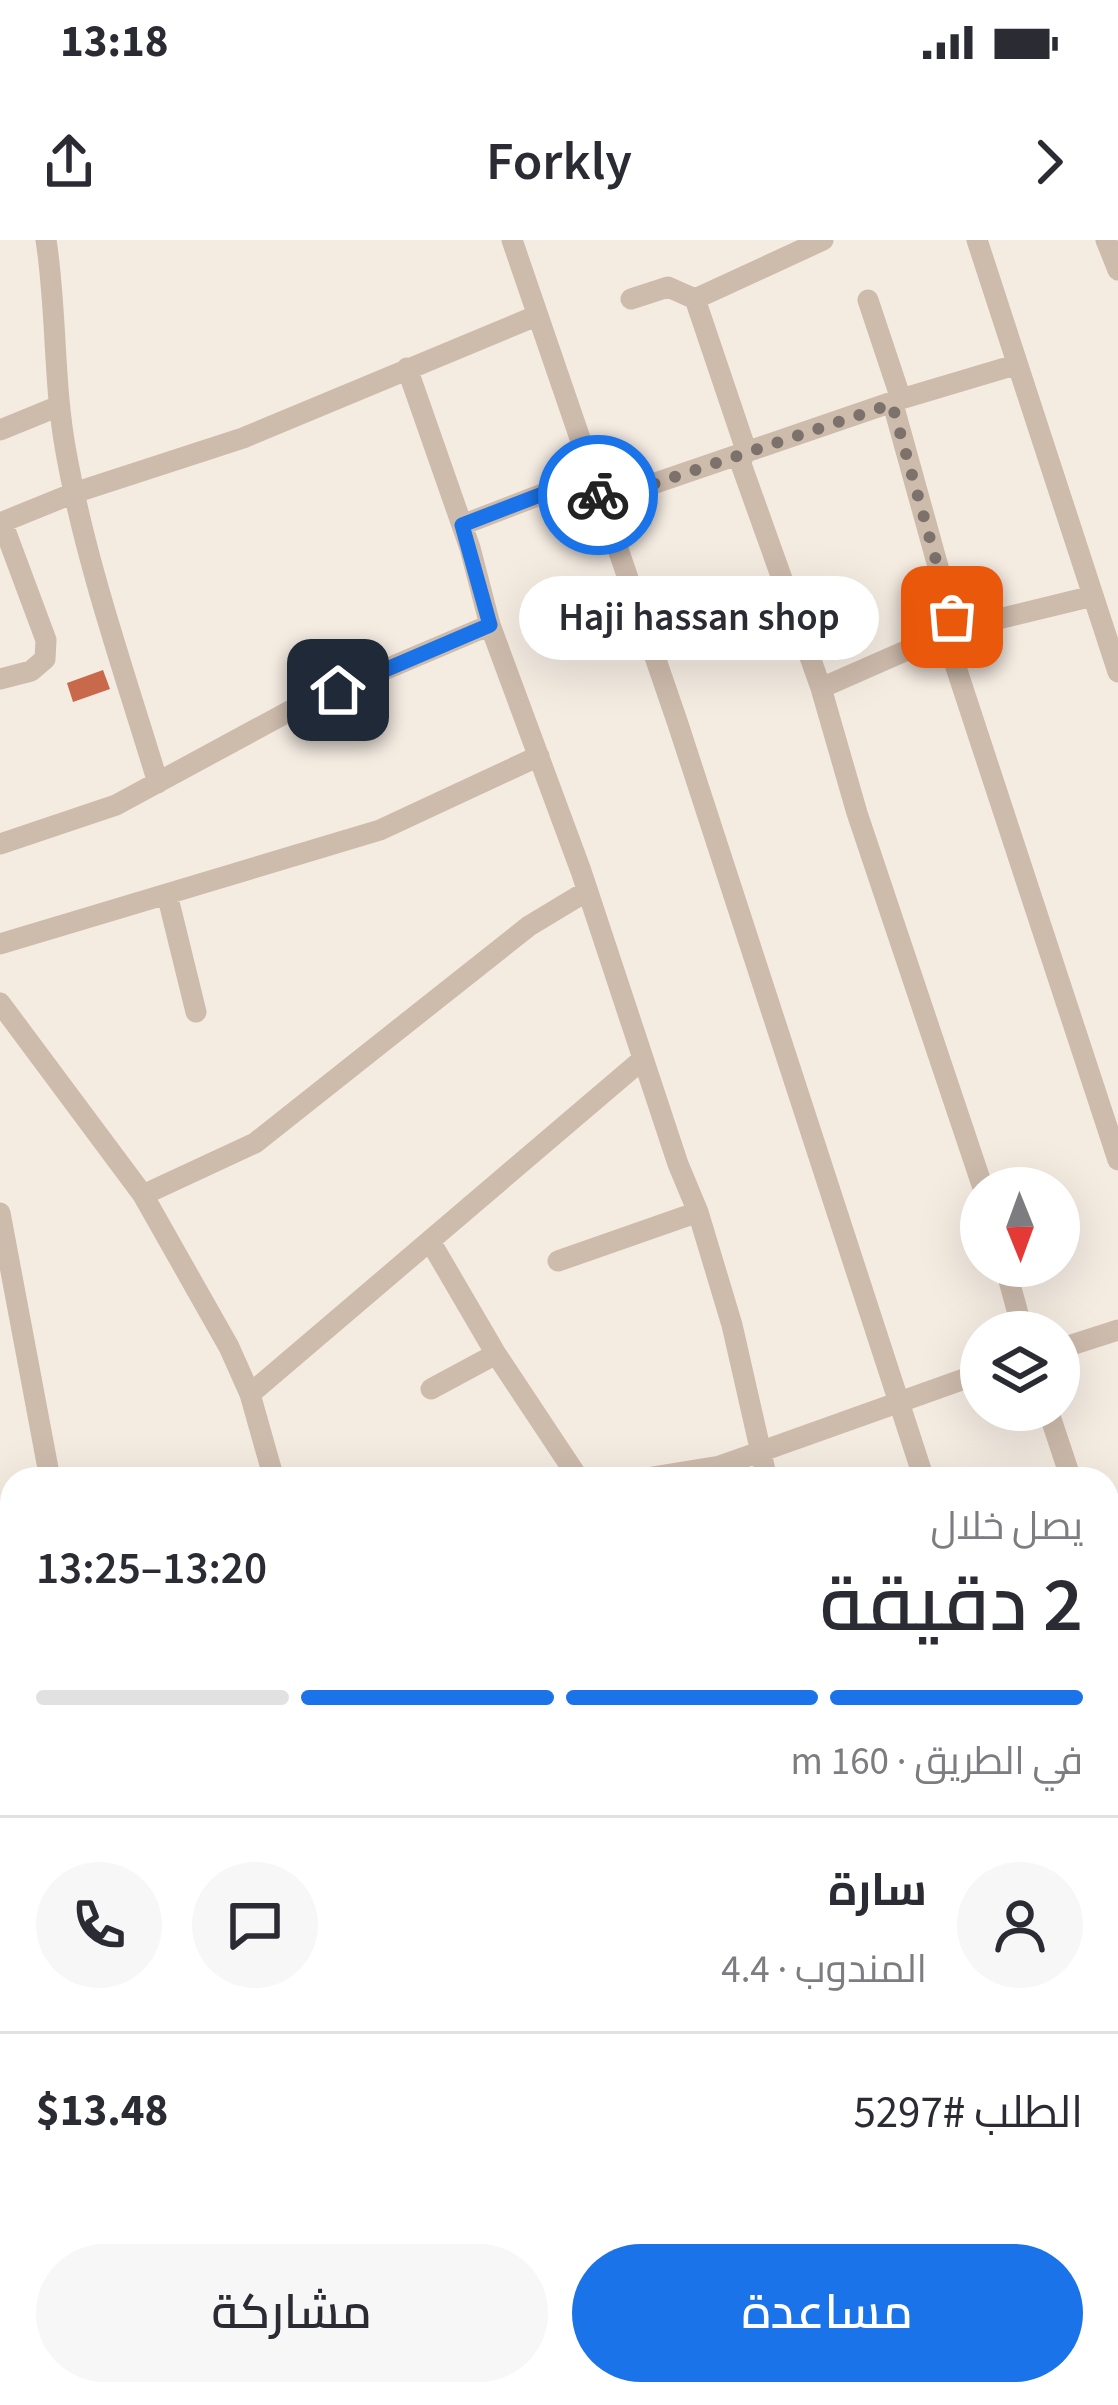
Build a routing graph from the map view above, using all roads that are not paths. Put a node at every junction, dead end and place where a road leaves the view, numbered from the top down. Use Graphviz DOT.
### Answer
graph roads {
  1 [pos="46,240"];
  2 [pos="512,240"];
  3 [pos="823,240"];
  4 [pos="977,240"];
  5 [pos="1106,240"];
  6 [pos="1118,270"];
  7 [pos="631,299"];
  8 [pos="694,299"];
  9 [pos="868,300"];
  10 [pos="536,316"];
  11 [pos="1015,365"];
  12 [pos="407,368"];
  13 [pos="897,402"];
  14 [pos="59,406"];
  15 [pos="0,430"];
  16 [pos="743,455"];
  17 [pos="592,475"];
  18 [pos="74,493"];
  19 [pos="600,502"];
  20 [pos="1,522"];
  21 [pos="462,525"];
  22 [pos="1093,596"];
  23 [pos="490,625"];
  24 [pos="953,630"];
  25 [pos="1118,672"];
  26 [pos="0,679"];
  27 [pos="821,688"];
  28 [pos="539,756"];
  29 [pos="158,783"];
  30 [pos="0,844"];
  31 [pos="587,891"];
  32 [pos="167,894"];
  33 [pos="0,944"];
  34 [pos="0,1003"];
  35 [pos="196,1012"];
  36 [pos="643,1059"];
  37 [pos="1118,1160"];
  38 [pos="976,1167"];
  39 [pos="142,1195"];
  40 [pos="698,1212"];
  41 [pos="0,1213"];
  42 [pos="430,1241"];
  43 [pos="558,1261"];
  44 [pos="1118,1330"];
  45 [pos="1080,1342"];
  46 [pos="496,1354"];
  47 [pos="960,1380"];
  48 [pos="431,1389"];
  49 [pos="250,1394"];
  50 [pos="899,1400"];
  51 [pos="1055,1431"];
  52 [pos="760,1450"];
  53 [pos="48,1467"];
  54 [pos="271,1467"];
  55 [pos="572,1467"];
  56 [pos="731,1467"];
  57 [pos="764,1467"];
  58 [pos="920,1467"];
  59 [pos="1067,1467"];
  1 -- 14 [label="street"];
  2 -- 10 [label="street"];
  3 -- 8 [label="street"];
  4 -- 11 [label="street"];
  5 -- 6 [label="street"];
  7 -- 8 [label="street"];
  8 -- 16 [label="street"];
  9 -- 13 [label="street"];
  10 -- 12 [label="street"];
  10 -- 17 [label="street"];
  11 -- 13 [label="street"];
  11 -- 22 [label="street"];
  12 -- 18 [label="street"];
  12 -- 21 [label="street"];
  13 -- 16 [label="street"];
  13 -- 24 [label="street"];
  14 -- 15 [label="street"];
  14 -- 18 [label="street"];
  16 -- 19 [label="street"];
  16 -- 27 [label="street"];
  17 -- 19 [label="street"];
  17 -- 21 [label="street"];
  18 -- 20 [label="street"];
  18 -- 29 [label="street"];
  19 -- 50 [label="street"];
  20 -- 26 [label="street"];
  21 -- 23 [label="street"];
  22 -- 24 [label="street"];
  22 -- 25 [label="street"];
  23 -- 28 [label="street"];
  23 -- 29 [label="street"];
  24 -- 27 [label="street"];
  24 -- 37 [label="street"];
  27 -- 38 [label="street"];
  28 -- 31 [label="street"];
  28 -- 32 [label="street"];
  29 -- 30 [label="street"];
  31 -- 36 [label="street"];
  31 -- 39 [label="street"];
  32 -- 33 [label="street"];
  32 -- 35 [label="street"];
  34 -- 39 [label="street"];
  36 -- 40 [label="street"];
  36 -- 42 [label="street"];
  39 -- 49 [label="street"];
  40 -- 43 [label="street"];
  40 -- 52 [label="street"];
  41 -- 53 [label="street"];
  42 -- 46 [label="street"];
  42 -- 49 [label="street"];
  44 -- 45 [label="street"];
  46 -- 48 [label="street"];
  46 -- 55 [label="street"];
  47 -- 50 [label="street"];
  49 -- 54 [label="street"];
  50 -- 52 [label="street"];
  50 -- 58 [label="street"];
  51 -- 59 [label="street"];
  52 -- 56 [label="street"];
  52 -- 57 [label="street"];
}
